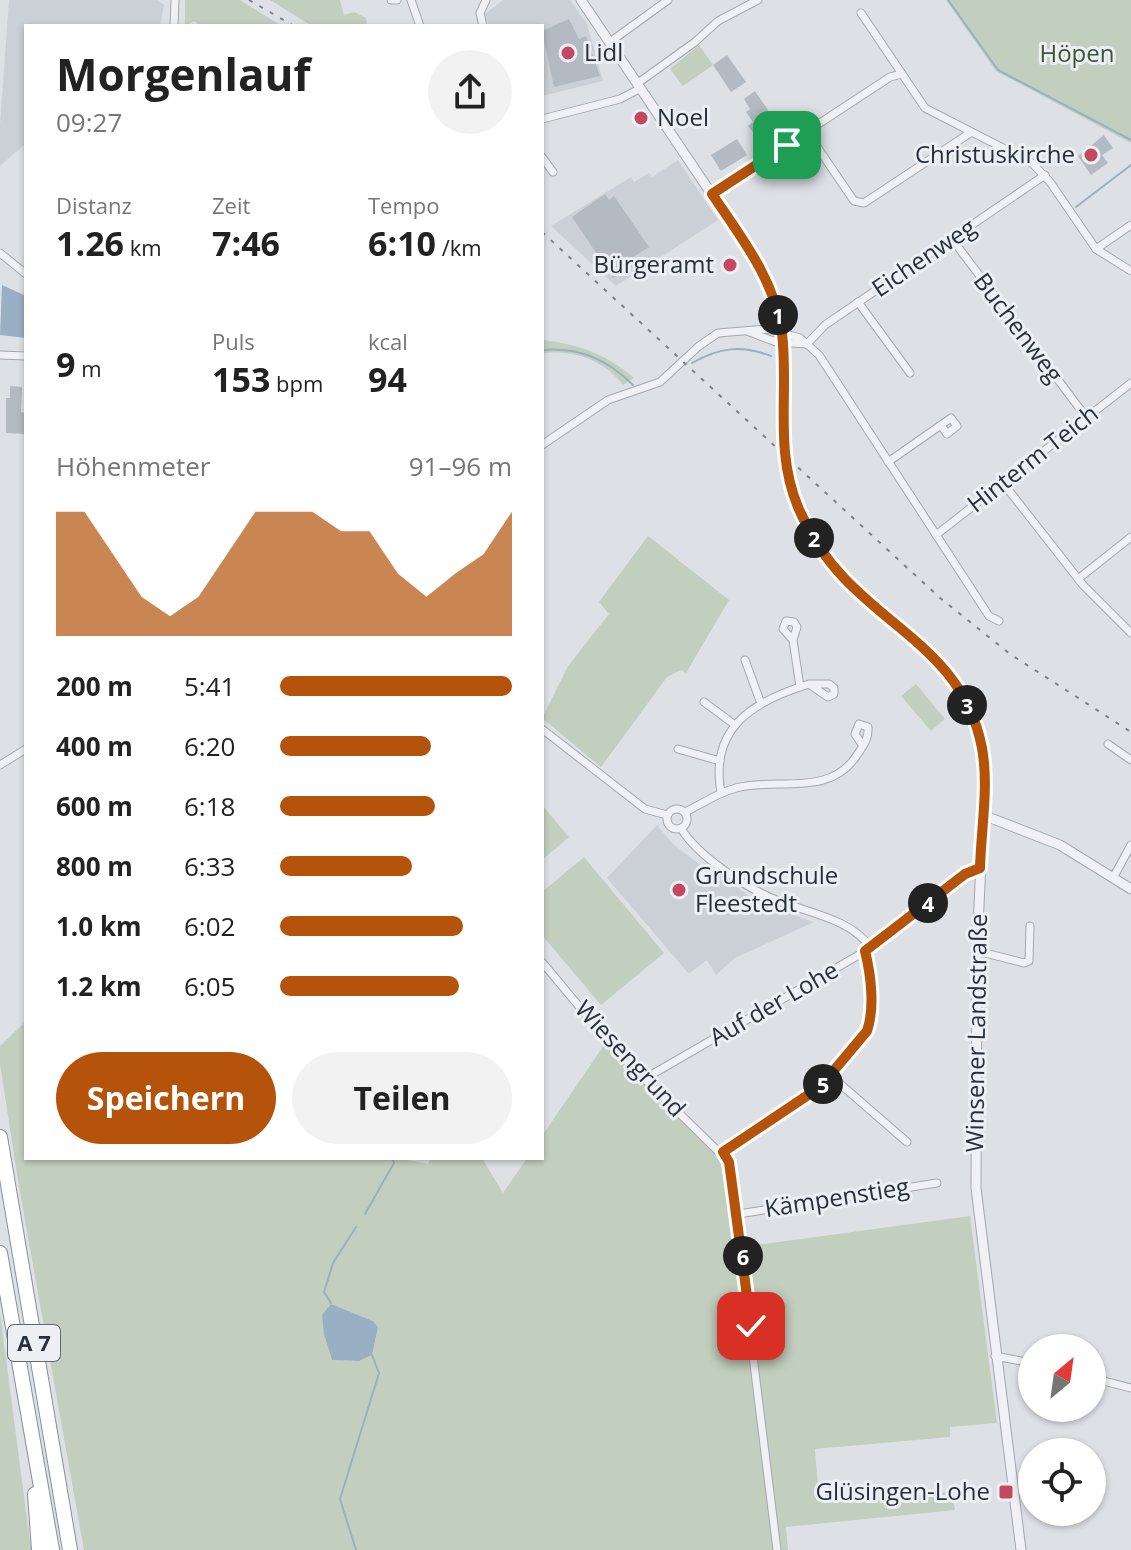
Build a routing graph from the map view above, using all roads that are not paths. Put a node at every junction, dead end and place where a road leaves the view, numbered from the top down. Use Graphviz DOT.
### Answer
graph roads {
  1 [pos="175,0"];
  2 [pos="391,0"];
  3 [pos="397,0"];
  4 [pos="411,0"];
  5 [pos="486,0"];
  6 [pos="581,0"];
  7 [pos="668,0"];
  8 [pos="758,0"];
  9 [pos="861,13"];
  10 [pos="174,24"];
  11 [pos="419,24"];
  12 [pos="483,24"];
  13 [pos="610,42"];
  14 [pos="902,74"];
  15 [pos="640,86"];
  16 [pos="544,118"];
  17 [pos="807,132"];
  18 [pos="970,133"];
  19 [pos="544,160"];
  20 [pos="553,172"];
  21 [pos="1045,175"];
  22 [pos="712,194"];
  23 [pos="1131,225"];
  24 [pos="952,239"];
  25 [pos="1096,249"];
  26 [pos="0,253"];
  27 [pos="1131,271"];
  28 [pos="24,272"];
  29 [pos="858,302"];
  30 [pos="782,338"];
  31 [pos="807,344"];
  32 [pos="0,355"];
  33 [pos="24,356"];
  34 [pos="910,373"];
  35 [pos="1131,383"];
  36 [pos="1086,417"];
  37 [pos="941,425"];
  38 [pos="544,444"];
  39 [pos="888,462"];
  40 [pos="1003,483"];
  41 [pos="936,535"];
  42 [pos="1131,537"];
  43 [pos="1078,579"];
  44 [pos="999,621"];
  45 [pos="1131,633"];
  46 [pos="793,640"];
  47 [pos="745,660"];
  48 [pos="809,684"];
  49 [pos="800,687"];
  50 [pos="760,701"];
  51 [pos="704,702"];
  52 [pos="735,725"];
  53 [pos="544,731"];
  54 [pos="1108,744"];
  55 [pos="863,746"];
  56 [pos="678,749"];
  57 [pos="24,750"];
  58 [pos="1131,760"];
  59 [pos="720,761"];
  60 [pos="0,765"];
  61 [pos="721,793"];
  62 [pos="685,812"];
  63 [pos="667,815"];
  64 [pos="983,815"];
  65 [pos="681,828"];
  66 [pos="1131,845"];
  67 [pos="980,868"];
  68 [pos="1113,878"];
  69 [pos="1131,889"];
  70 [pos="1030,926"];
  71 [pos="868,950"];
  72 [pos="977,951"];
  73 [pos="544,964"];
  74 [pos="831,1076"];
  75 [pos="644,1079"];
  76 [pos="0,1137"];
  77 [pos="907,1142"];
  78 [pos="723,1152"];
  79 [pos="937,1183"];
  80 [pos="738,1214"];
  81 [pos="0,1253"];
  82 [pos="995,1356"];
  83 [pos="1018,1360"];
  84 [pos="1106,1382"];
  85 [pos="1131,1388"];
  86 [pos="38,1466"];
  87 [pos="39,1550"];
  88 [pos="52,1550"];
  89 [pos="70,1550"];
  90 [pos="777,1550"];
  91 [pos="1021,1550"];
  1 -- 10 [label="street"];
  2 -- 3 [label="street"];
  4 -- 11 [label="street"];
  5 -- 12 [label="street"];
  6 -- 13 [label="street, Winsener Landstraße"];
  7 -- 13 [label="street"];
  8 -- 15 [label="street"];
  9 -- 14 [label="street"];
  13 -- 15 [label="street, Winsener Landstraße"];
  14 -- 17 [label="street"];
  14 -- 18 [label="street"];
  15 -- 16 [label="street"];
  15 -- 22 [label="street, Winsener Landstraße"];
  17 -- 18 [label="street"];
  17 -- 22 [label="street"];
  18 -- 21 [label="street"];
  19 -- 20 [label="street"];
  21 -- 24 [label="street, Eichenweg"];
  21 -- 25 [label="street"];
  22 -- 30 [label="street, Winsener Landstraße"];
  23 -- 25 [label="street"];
  24 -- 29 [label="street, Eichenweg"];
  24 -- 36 [label="street, Buchenweg"];
  25 -- 27 [label="street"];
  26 -- 28 [label="street"];
  29 -- 31 [label="street, Eichenweg"];
  29 -- 34 [label="street"];
  30 -- 31 [label="street"];
  30 -- 38 [label="street"];
  30 -- 64 [label="street, Winsener Landstraße"];
  31 -- 39 [label="street"];
  32 -- 33 [label="street"];
  35 -- 36 [label="street, Hinterm Teich"];
  36 -- 40 [label="street, Hinterm Teich"];
  37 -- 39 [label="street"];
  39 -- 41 [label="street"];
  40 -- 41 [label="street, Hinterm Teich"];
  40 -- 43 [label="street"];
  41 -- 44 [label="street"];
  42 -- 43 [label="street"];
  43 -- 45 [label="street"];
  46 -- 49 [label="street"];
  47 -- 50 [label="street"];
  48 -- 49 [label="street"];
  49 -- 50 [label="street"];
  50 -- 52 [label="street"];
  51 -- 52 [label="street"];
  52 -- 59 [label="street"];
  53 -- 63 [label="street"];
  54 -- 58 [label="street"];
  55 -- 61 [label="street"];
  56 -- 59 [label="street"];
  57 -- 60 [label="street"];
  59 -- 61 [label="street"];
  61 -- 62 [label="street"];
  62 -- 63 [label="street"];
  62 -- 65 [label="street"];
  63 -- 65 [label="street"];
  64 -- 67 [label="street, Winsener Landstraße"];
  64 -- 68 [label="street"];
  65 -- 71 [label="street"];
  66 -- 68 [label="street"];
  67 -- 71 [label="street, Auf der Lohe"];
  67 -- 72 [label="street, Winsener Landstraße"];
  68 -- 69 [label="street"];
  70 -- 72 [label="street"];
  71 -- 74 [label="street"];
  71 -- 75 [label="street, Auf der Lohe"];
  72 -- 82 [label="street, Winsener Landstraße"];
  73 -- 75 [label="street, Wiesengrund"];
  74 -- 77 [label="street"];
  74 -- 78 [label="street"];
  75 -- 78 [label="street, Wiesengrund"];
  76 -- 89 [label="highway, A 7"];
  78 -- 80 [label="street"];
  79 -- 80 [label="street, Kämpenstieg"];
  80 -- 90 [label="street"];
  81 -- 86 [label="highway, A 7"];
  82 -- 83 [label="street"];
  82 -- 91 [label="street, Winsener Landstraße"];
  84 -- 85 [label="street"];
  86 -- 87 [label="highway"];
  86 -- 88 [label="highway, A 7"];
}
